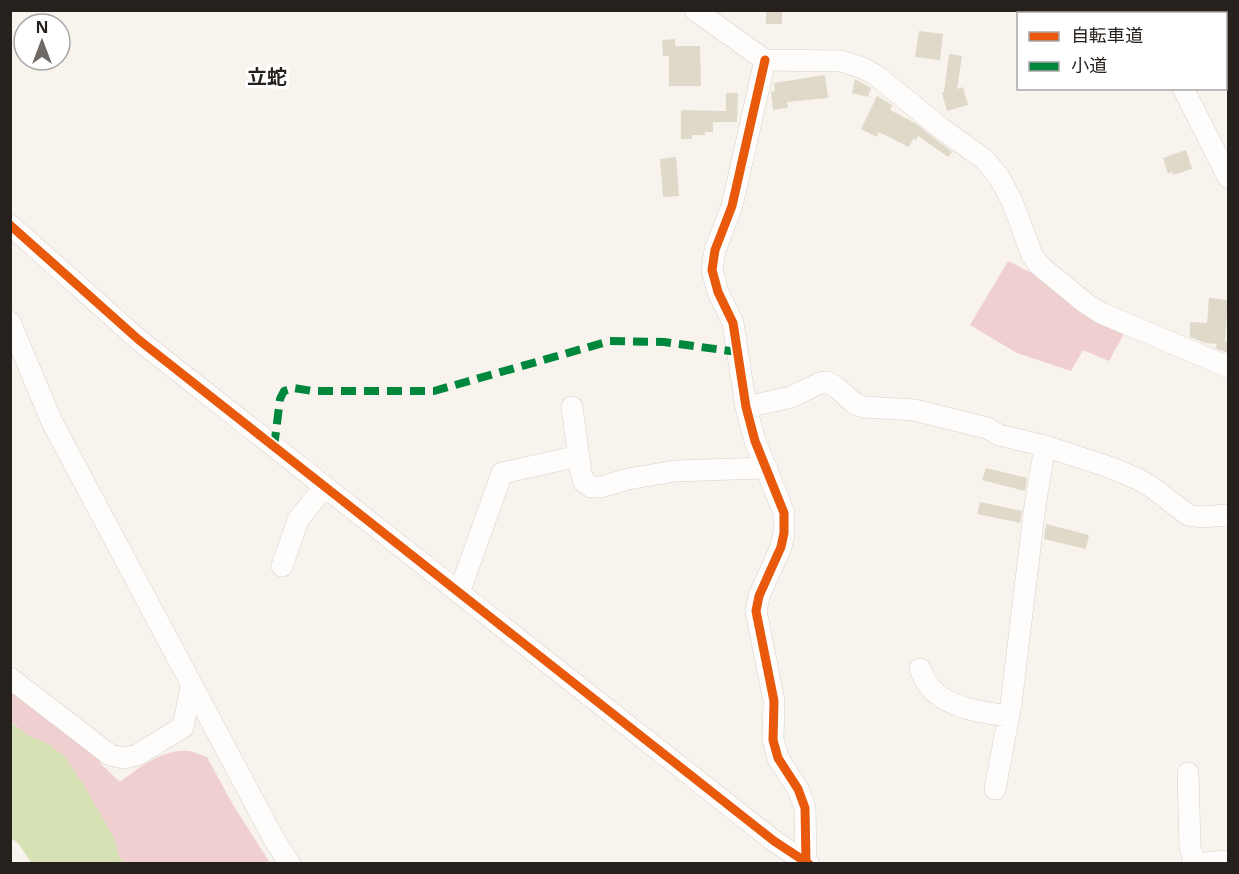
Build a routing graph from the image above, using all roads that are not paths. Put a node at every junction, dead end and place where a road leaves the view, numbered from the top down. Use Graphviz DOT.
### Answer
graph roads {
  1 [pos="695,10"];
  2 [pos="765,60"];
  3 [pos="1184,90"];
  4 [pos="1228,177"];
  5 [pos="10,225"];
  6 [pos="10,322"];
  7 [pos="1228,367"];
  8 [pos="746,406"];
  9 [pos="572,407"];
  10 [pos="1045,446"];
  11 [pos="579,456"];
  12 [pos="767,468"];
  13 [pos="324,487"];
  14 [pos="1228,515"];
  15 [pos="282,566"];
  16 [pos="459,593"];
  17 [pos="920,669"];
  18 [pos="10,678"];
  19 [pos="191,687"];
  20 [pos="1009,716"];
  21 [pos="1188,773"];
  22 [pos="995,789"];
  23 [pos="1228,861"];
  24 [pos="808,863"];
  25 [pos="1195,863"];
  26 [pos="290,864"];
  1 -- 2 [label="street"];
  2 -- 7 [label="street"];
  2 -- 8 [label="street"];
  3 -- 4 [label="street"];
  5 -- 13 [label="street"];
  6 -- 19 [label="street"];
  8 -- 10 [label="street"];
  8 -- 12 [label="street"];
  9 -- 11 [label="street"];
  10 -- 14 [label="street"];
  10 -- 20 [label="street"];
  11 -- 12 [label="street"];
  11 -- 16 [label="street"];
  12 -- 24 [label="street"];
  13 -- 15 [label="street"];
  13 -- 16 [label="street"];
  16 -- 24 [label="street"];
  17 -- 20 [label="street"];
  18 -- 19 [label="street"];
  19 -- 26 [label="street"];
  20 -- 22 [label="street"];
  21 -- 25 [label="street"];
  23 -- 25 [label="street"];
}
